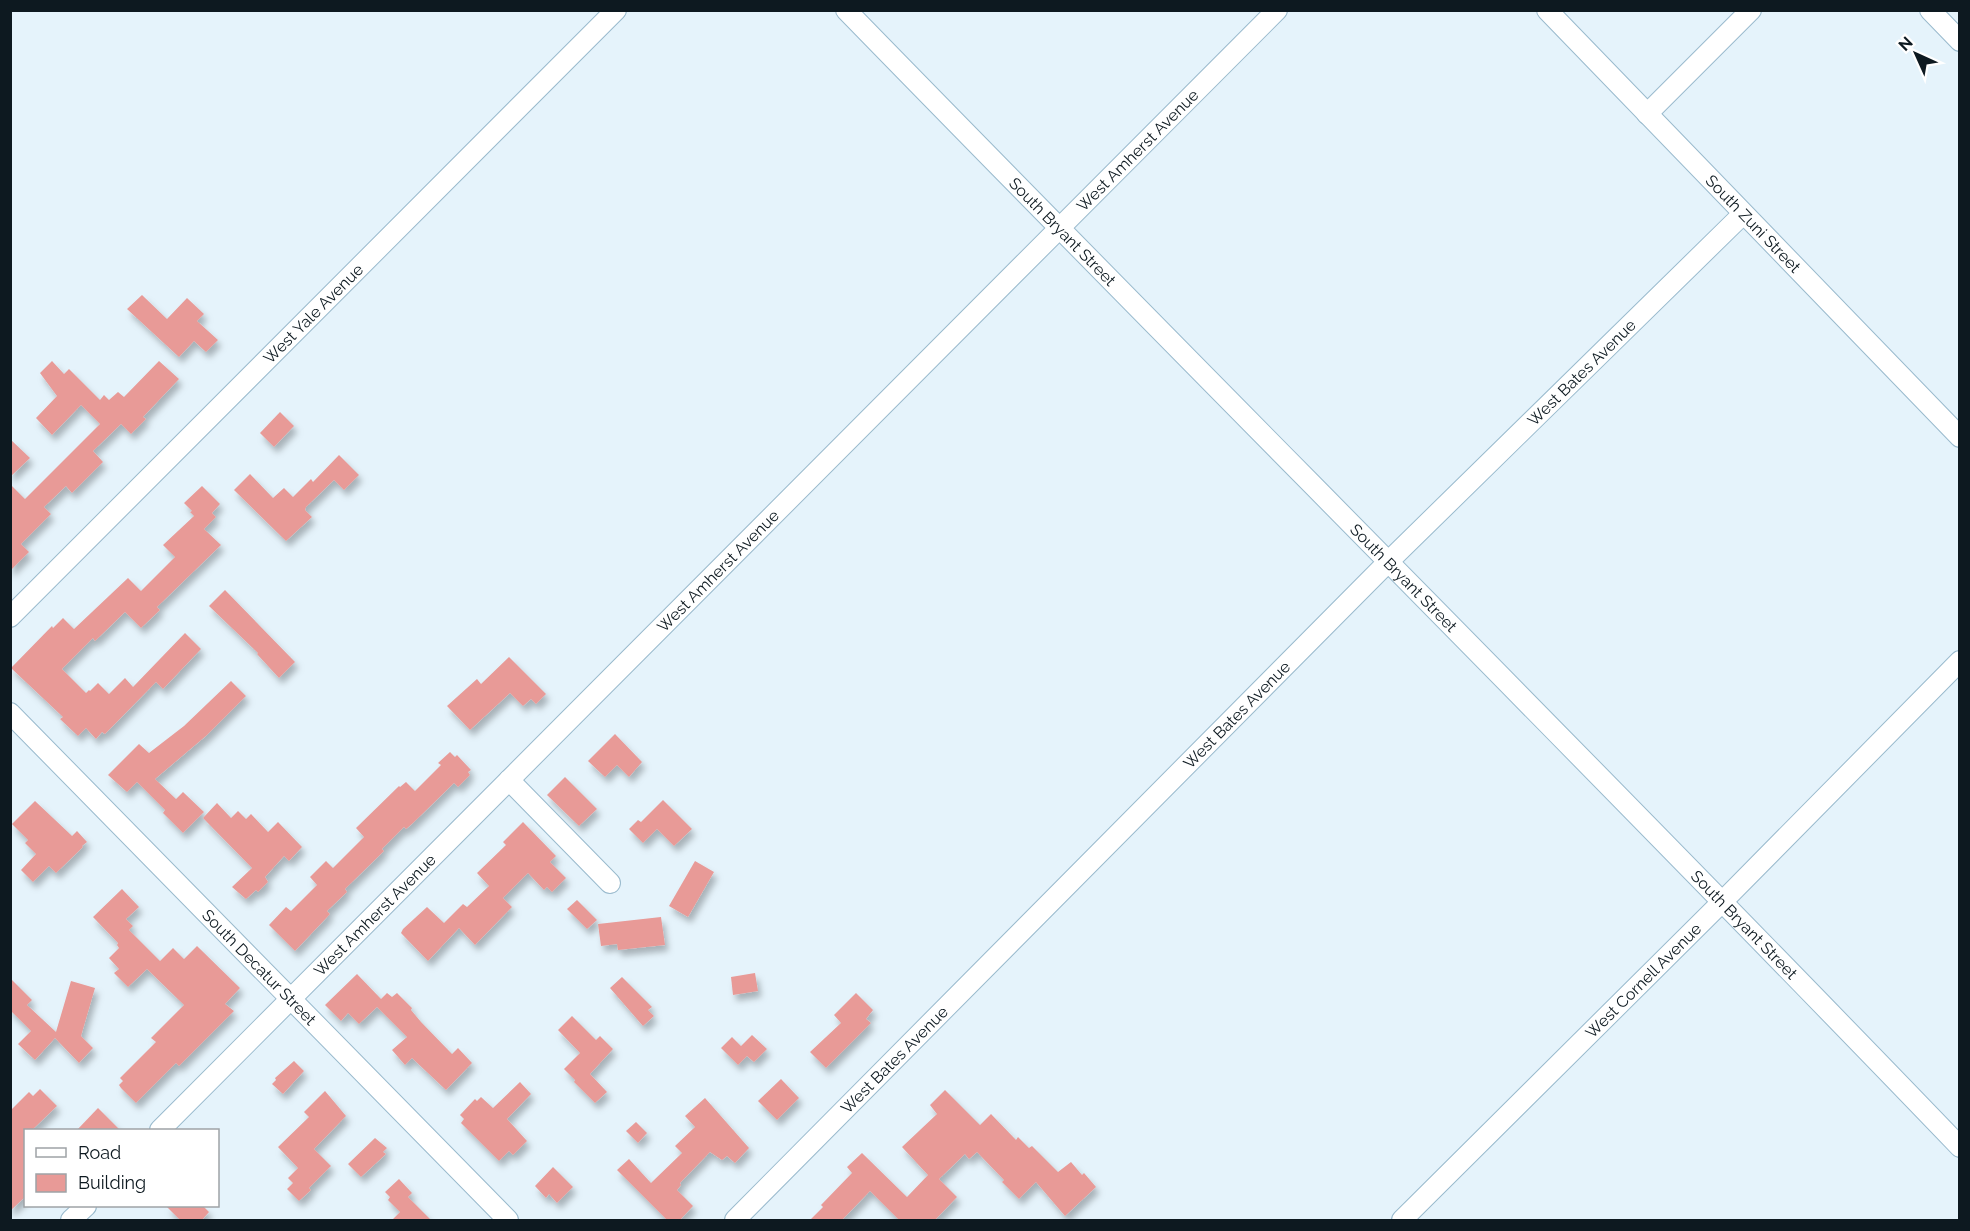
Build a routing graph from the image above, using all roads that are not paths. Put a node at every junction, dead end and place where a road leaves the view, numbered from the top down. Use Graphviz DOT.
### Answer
graph roads {
  1 [pos="616,10"];
  2 [pos="846,10"];
  3 [pos="1277,10"];
  4 [pos="1546,10"];
  5 [pos="1752,10"];
  6 [pos="1930,10"];
  7 [pos="1959,41"];
  8 [pos="1647,114"];
  9 [pos="1743,214"];
  10 [pos="1058,228"];
  11 [pos="1959,437"];
  12 [pos="1389,561"];
  13 [pos="10,617"];
  14 [pos="1959,661"];
  15 [pos="10,713"];
  16 [pos="509,780"];
  17 [pos="610,883"];
  18 [pos="1723,901"];
  19 [pos="291,998"];
  20 [pos="162,1129"];
  21 [pos="1959,1147"];
  22 [pos="85,1207"];
  23 [pos="71,1221"];
  24 [pos="508,1221"];
  25 [pos="735,1221"];
  26 [pos="1402,1221"];
  1 -- 13 [label="street, West Yale Avenue"];
  2 -- 10 [label="street, South Bryant Street"];
  3 -- 10 [label="street, West Amherst Avenue"];
  4 -- 8 [label="street, South Zuni Street"];
  5 -- 8 [label="street"];
  6 -- 7 [label="street"];
  8 -- 9 [label="street, South Zuni Street"];
  9 -- 11 [label="street, South Zuni Street"];
  9 -- 12 [label="street, West Bates Avenue"];
  10 -- 12 [label="street, South Bryant Street"];
  10 -- 16 [label="street, West Amherst Avenue"];
  12 -- 18 [label="street, South Bryant Street"];
  12 -- 25 [label="street, West Bates Avenue"];
  14 -- 18 [label="street, West Cornell Avenue"];
  15 -- 19 [label="street, South Decatur Street"];
  16 -- 17 [label="street"];
  16 -- 19 [label="street, West Amherst Avenue"];
  18 -- 21 [label="street, South Bryant Street"];
  18 -- 26 [label="street, West Cornell Avenue"];
  19 -- 20 [label="street, West Amherst Avenue"];
  19 -- 24 [label="street, South Decatur Street"];
  22 -- 23 [label="street"];
}
